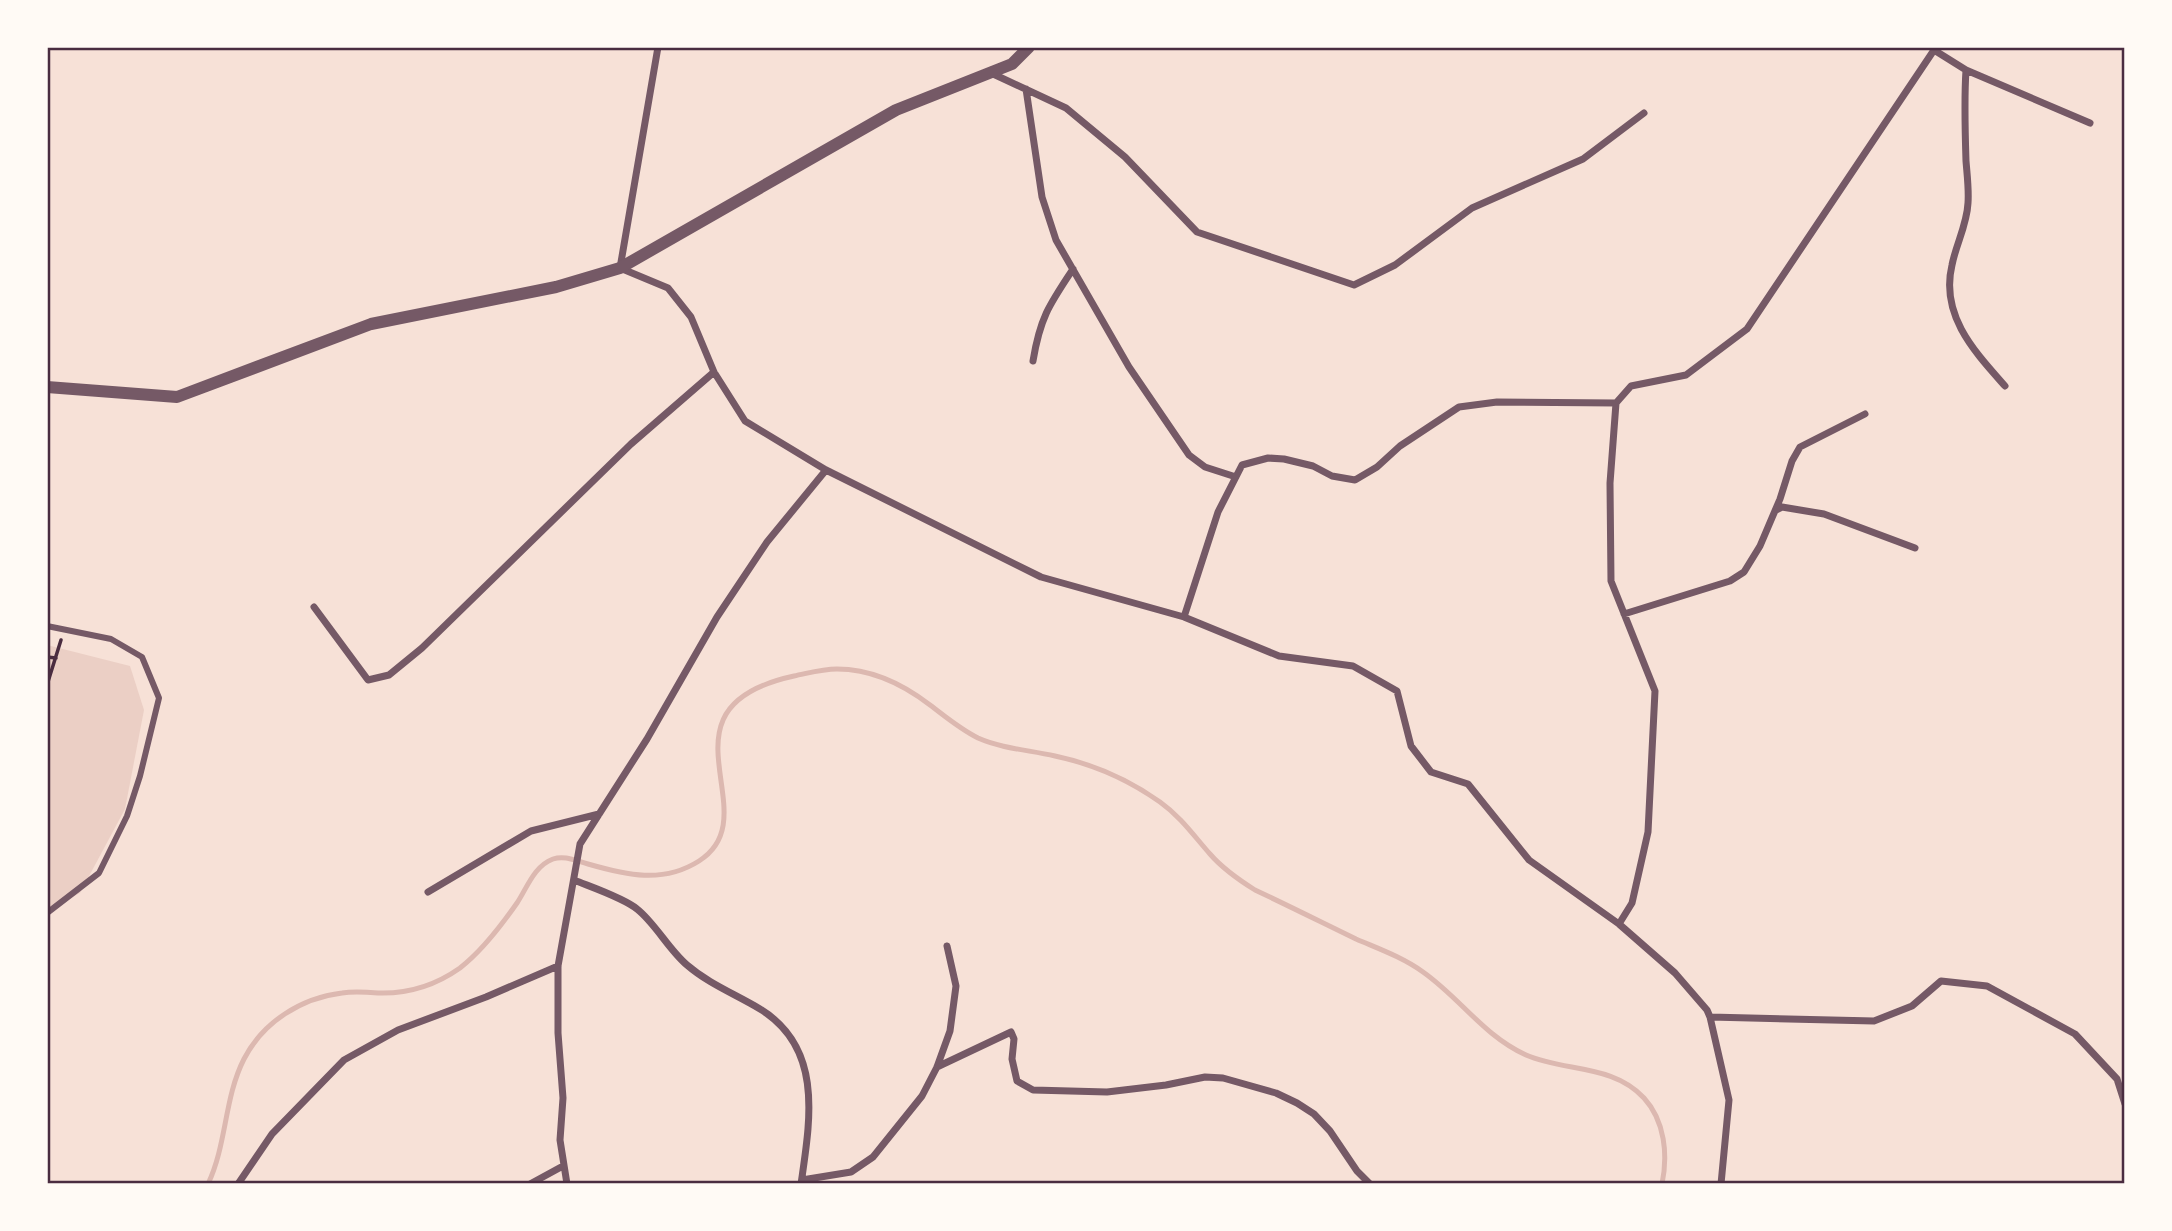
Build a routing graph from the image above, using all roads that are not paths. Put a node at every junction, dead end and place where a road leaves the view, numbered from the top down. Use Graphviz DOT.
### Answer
graph roads {
  1 [pos="658,47"];
  2 [pos="1029,47"];
  3 [pos="1935,49"];
  4 [pos="1966,70"];
  5 [pos="990,73"];
  6 [pos="1026,89"];
  7 [pos="1644,113"];
  8 [pos="2090,124"];
  9 [pos="620,268"];
  10 [pos="1073,269"];
  11 [pos="1033,361"];
  12 [pos="715,372"];
  13 [pos="2005,386"];
  14 [pos="47,387"];
  15 [pos="1616,403"];
  16 [pos="1865,414"];
  17 [pos="826,470"];
  18 [pos="1236,477"];
  19 [pos="1775,511"];
  20 [pos="1915,548"];
  21 [pos="314,607"];
  22 [pos="1624,614"];
  23 [pos="1184,617"];
  24 [pos="47,626"];
  25 [pos="600,814"];
  26 [pos="574,880"];
  27 [pos="428,892"];
  28 [pos="47,913"];
  29 [pos="1619,924"];
  30 [pos="947,946"];
  31 [pos="558,966"];
  32 [pos="1710,1017"];
  33 [pos="937,1067"];
  34 [pos="2125,1104"];
  35 [pos="563,1166"];
  36 [pos="802,1182"];
  37 [pos="238,1184"];
  38 [pos="530,1184"];
  39 [pos="566,1184"];
  40 [pos="1370,1184"];
  41 [pos="1721,1184"];
  1 -- 9 [label="street"];
  2 -- 5 [label="street"];
  3 -- 4 [label="street"];
  3 -- 15 [label="street"];
  4 -- 8 [label="street"];
  4 -- 13 [label="street"];
  5 -- 6 [label="street"];
  5 -- 9 [label="street"];
  6 -- 7 [label="street"];
  6 -- 10 [label="street"];
  9 -- 12 [label="street"];
  9 -- 14 [label="street"];
  10 -- 11 [label="street"];
  10 -- 18 [label="street"];
  12 -- 17 [label="street"];
  12 -- 21 [label="street"];
  15 -- 18 [label="street"];
  15 -- 22 [label="street"];
  16 -- 19 [label="street"];
  17 -- 23 [label="street"];
  17 -- 25 [label="street"];
  18 -- 23 [label="street"];
  19 -- 20 [label="street"];
  19 -- 22 [label="street"];
  22 -- 29 [label="street"];
  23 -- 29 [label="street"];
  24 -- 28 [label="street"];
  25 -- 26 [label="street"];
  25 -- 27 [label="street"];
  26 -- 31 [label="street"];
  26 -- 36 [label="street"];
  29 -- 32 [label="street"];
  30 -- 33 [label="street"];
  31 -- 35 [label="street"];
  31 -- 37 [label="street"];
  32 -- 34 [label="street"];
  32 -- 41 [label="street"];
  33 -- 36 [label="street"];
  33 -- 40 [label="street"];
  35 -- 38 [label="street"];
  35 -- 39 [label="street"];
}
